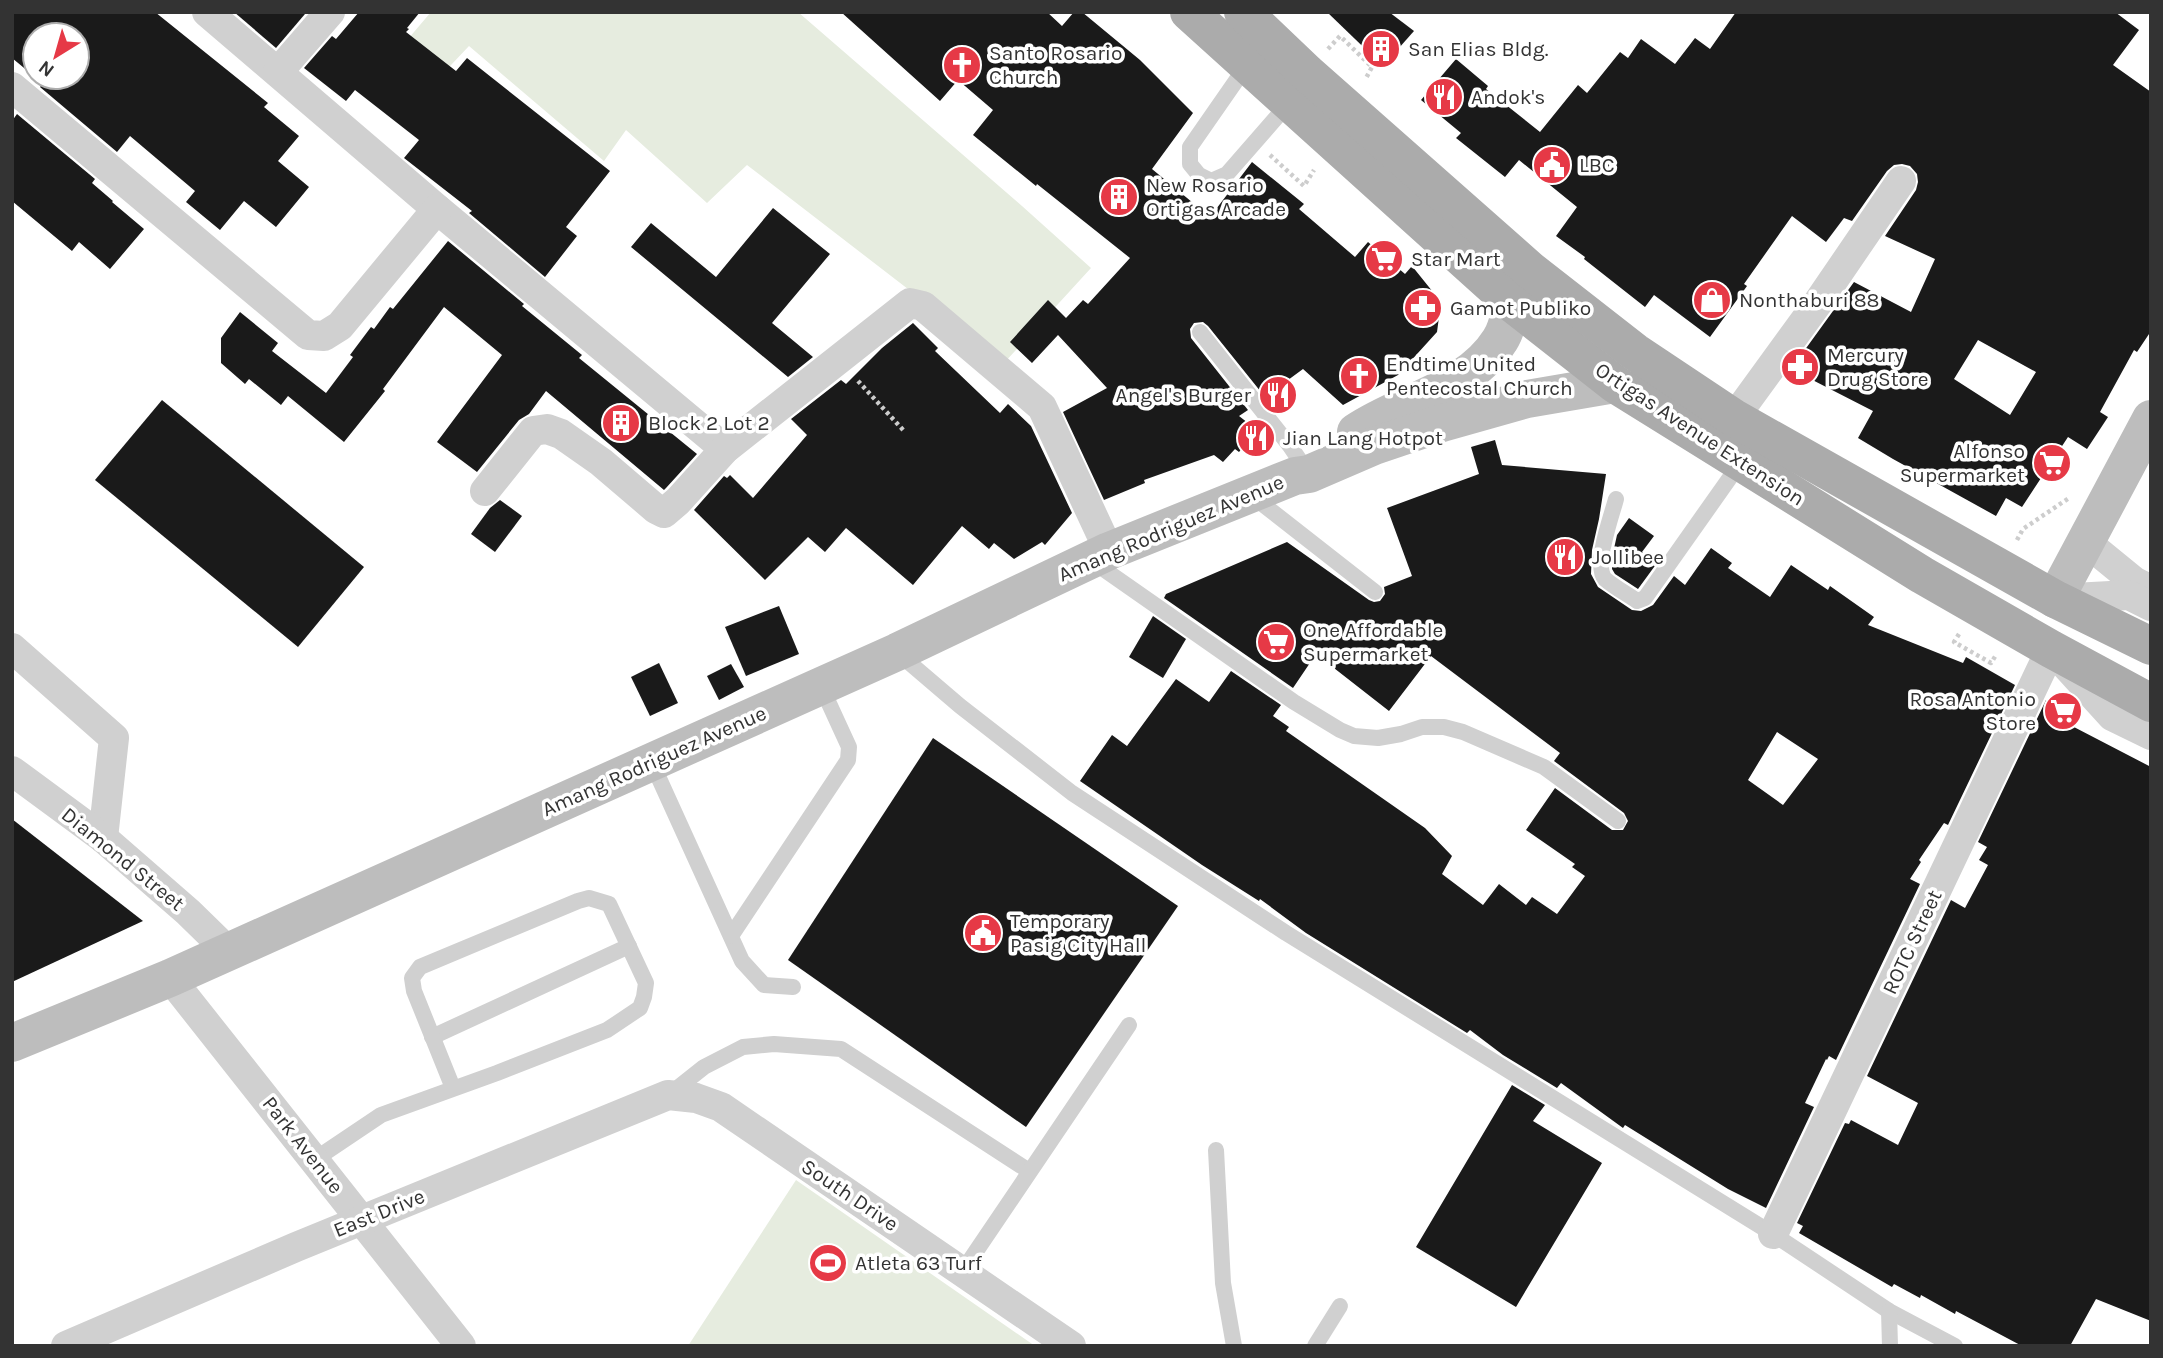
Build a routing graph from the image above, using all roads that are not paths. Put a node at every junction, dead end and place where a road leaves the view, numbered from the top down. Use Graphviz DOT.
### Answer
graph roads {
  1 [pos="207,12"];
  2 [pos="330,12"];
  3 [pos="1189,12"];
  4 [pos="1243,12"];
  5 [pos="1247,65"];
  6 [pos="278,72"];
  7 [pos="12,87"];
  8 [pos="1289,103"];
  9 [pos="1901,181"];
  10 [pos="437,209"];
  11 [pos="1513,304"];
  12 [pos="1200,332"];
  13 [pos="1615,384"];
  14 [pos="1734,418"];
  15 [pos="2151,419"];
  16 [pos="725,449"];
  17 [pos="1741,461"];
  18 [pos="1303,472"];
  19 [pos="485,491"];
  20 [pos="1249,494"];
  21 [pos="1616,499"];
  22 [pos="2086,542"];
  23 [pos="1099,555"];
  24 [pos="2151,590"];
  25 [pos="1375,592"];
  26 [pos="2055,598"];
  27 [pos="2151,606"];
  28 [pos="2151,646"];
  29 [pos="12,648"];
  30 [pos="2051,649"];
  31 [pos="897,652"];
  32 [pos="821,687"];
  33 [pos="2151,703"];
  34 [pos="2151,735"];
  35 [pos="652,763"];
  36 [pos="12,771"];
  37 [pos="1618,821"];
  38 [pos="103,838"];
  39 [pos="731,936"];
  40 [pos="629,946"];
  41 [pos="229,952"];
  42 [pos="170,978"];
  43 [pos="793,987"];
  44 [pos="1129,1025"];
  45 [pos="17,1035"];
  46 [pos="432,1037"];
  47 [pos="453,1088"];
  48 [pos="682,1096"];
  49 [pos="1216,1150"];
  50 [pos="314,1160"];
  51 [pos="1030,1171"];
  52 [pos="362,1220"];
  53 [pos="1773,1234"];
  54 [pos="962,1272"];
  55 [pos="1340,1306"];
  56 [pos="1889,1311"];
  57 [pos="66,1346"];
  58 [pos="461,1346"];
  59 [pos="1071,1346"];
  60 [pos="1234,1346"];
  61 [pos="1315,1346"];
  62 [pos="1890,1346"];
  63 [pos="1955,1346"];
  1 -- 6 [label="street"];
  2 -- 6 [label="street"];
  3 -- 5 [label="main road, Ortigas Avenue Extension"];
  4 -- 14 [label="main road, Ortigas Avenue Extension"];
  5 -- 8 [label="main road, Ortigas Avenue Extension"];
  5 -- 8 [label="lane"];
  6 -- 10 [label="street"];
  7 -- 10 [label="street"];
  8 -- 11 [label="main road, Ortigas Avenue Extension"];
  9 -- 14 [label="street"];
  10 -- 16 [label="street"];
  11 -- 13 [label="main road, Ortigas Avenue Extension"];
  11 -- 18 [label="main road, Amang Rodriguez Avenue"];
  12 -- 18 [label="lane"];
  13 -- 17 [label="main road, Ortigas Avenue Extension"];
  13 -- 18 [label="main road, Amang Rodriguez Avenue"];
  14 -- 26 [label="main road, Ortigas Avenue Extension"];
  15 -- 22 [label="main road"];
  16 -- 19 [label="street"];
  16 -- 23 [label="street"];
  17 -- 21 [label="lane"];
  17 -- 30 [label="main road, Ortigas Avenue Extension"];
  18 -- 20 [label="main road, Amang Rodriguez Avenue"];
  20 -- 23 [label="main road, Amang Rodriguez Avenue"];
  20 -- 25 [label="lane"];
  22 -- 24 [label="street"];
  22 -- 26 [label="main road"];
  23 -- 31 [label="main road, Amang Rodriguez Avenue"];
  23 -- 37 [label="lane"];
  26 -- 27 [label="street"];
  26 -- 28 [label="main road, Ortigas Avenue Extension"];
  29 -- 38 [label="street"];
  30 -- 33 [label="main road, Ortigas Avenue Extension"];
  30 -- 34 [label="street"];
  30 -- 53 [label="street, ROTC Street"];
  31 -- 32 [label="main road, Amang Rodriguez Avenue"];
  31 -- 53 [label="lane"];
  32 -- 35 [label="main road, Amang Rodriguez Avenue"];
  32 -- 39 [label="lane"];
  35 -- 39 [label="lane"];
  35 -- 41 [label="main road, Amang Rodriguez Avenue"];
  36 -- 38 [label="street, Diamond Street"];
  38 -- 41 [label="street, Diamond Street"];
  39 -- 43 [label="lane"];
  40 -- 46 [label="lane"];
  40 -- 46 [label="lane"];
  40 -- 47 [label="lane"];
  41 -- 42 [label="main road, Amang Rodriguez Avenue"];
  42 -- 45 [label="main road, Amang Rodriguez Avenue"];
  42 -- 50 [label="street, Park Avenue"];
  44 -- 51 [label="lane"];
  46 -- 47 [label="lane"];
  47 -- 50 [label="lane"];
  48 -- 51 [label="lane"];
  48 -- 52 [label="street, East Drive"];
  48 -- 54 [label="street, South Drive"];
  49 -- 60 [label="lane"];
  50 -- 52 [label="street, Park Avenue"];
  51 -- 54 [label="lane"];
  52 -- 57 [label="street, East Drive"];
  52 -- 58 [label="street, Park Avenue"];
  53 -- 56 [label="lane"];
  54 -- 59 [label="street, South Drive"];
  55 -- 61 [label="lane"];
  56 -- 62 [label="lane"];
  56 -- 63 [label="lane"];
}
